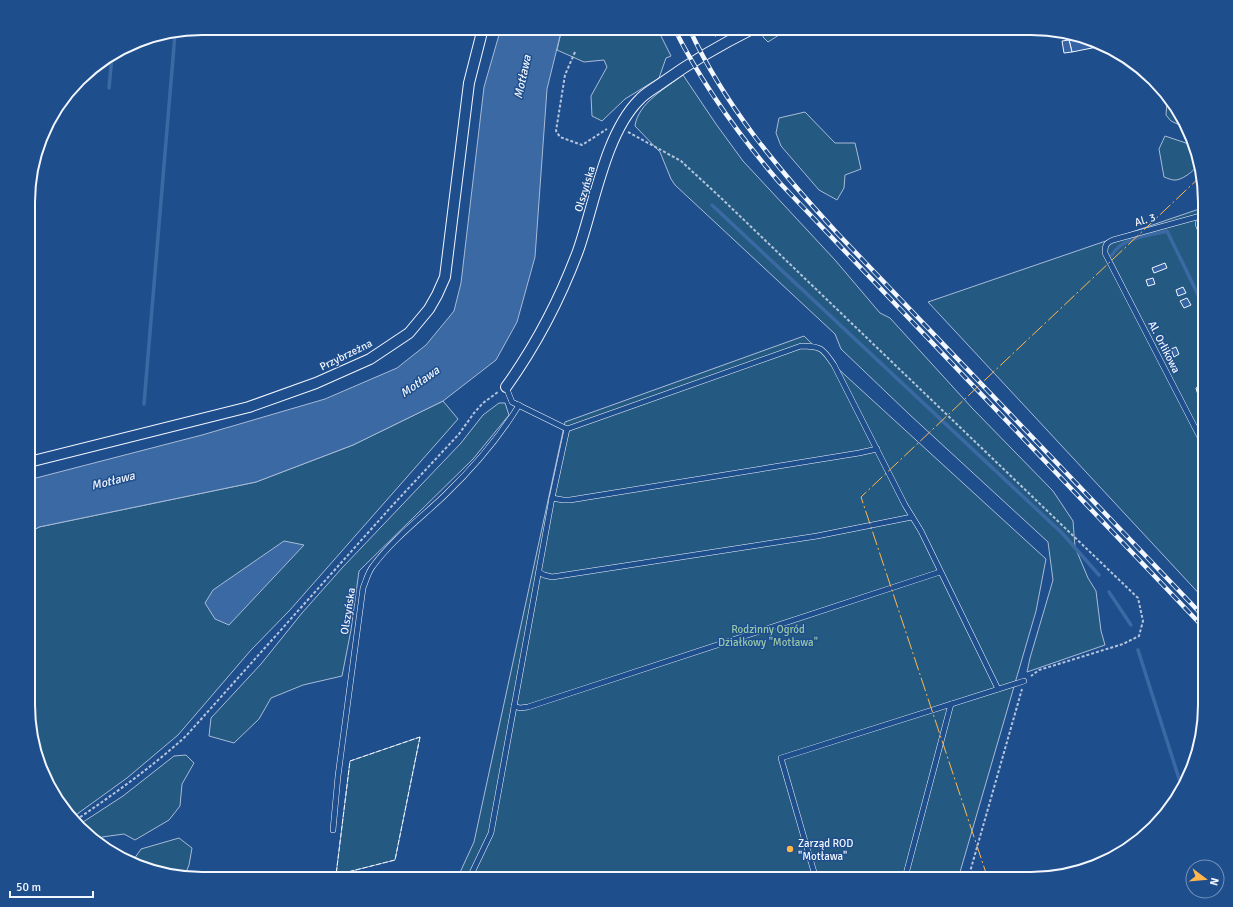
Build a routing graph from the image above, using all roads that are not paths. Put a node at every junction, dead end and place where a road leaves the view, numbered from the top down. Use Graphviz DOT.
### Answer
graph roads {
  1 [pos="480,35"];
  2 [pos="740,35"];
  3 [pos="1198,216"];
  4 [pos="1106,257"];
  5 [pos="506,387"];
  6 [pos="519,406"];
  7 [pos="565,428"];
  8 [pos="1198,434"];
  9 [pos="876,449"];
  10 [pos="35,461"];
  11 [pos="552,498"];
  12 [pos="912,517"];
  13 [pos="539,572"];
  14 [pos="940,572"];
  15 [pos="1024,681"];
  16 [pos="998,689"];
  17 [pos="951,704"];
  18 [pos="514,706"];
  19 [pos="333,830"];
  20 [pos="472,872"];
  21 [pos="814,872"];
  22 [pos="907,872"];
  1 -- 10 [label="street, Przybrzeżna"];
  2 -- 5 [label="street, Olszyńska"];
  3 -- 4 [label="lane, Al. 3"];
  4 -- 8 [label="lane, Al. Orlikowa"];
  5 -- 6 [label="lane"];
  6 -- 7 [label="lane"];
  6 -- 19 [label="lane, Olszyńska"];
  7 -- 9 [label="lane"];
  7 -- 11 [label="lane"];
  9 -- 11 [label="lane"];
  9 -- 12 [label="lane"];
  11 -- 13 [label="lane"];
  12 -- 13 [label="lane"];
  12 -- 14 [label="lane"];
  13 -- 18 [label="lane"];
  14 -- 16 [label="lane"];
  14 -- 18 [label="lane"];
  15 -- 16 [label="lane"];
  16 -- 17 [label="lane"];
  17 -- 21 [label="lane"];
  17 -- 22 [label="lane"];
  18 -- 20 [label="lane"];
}
